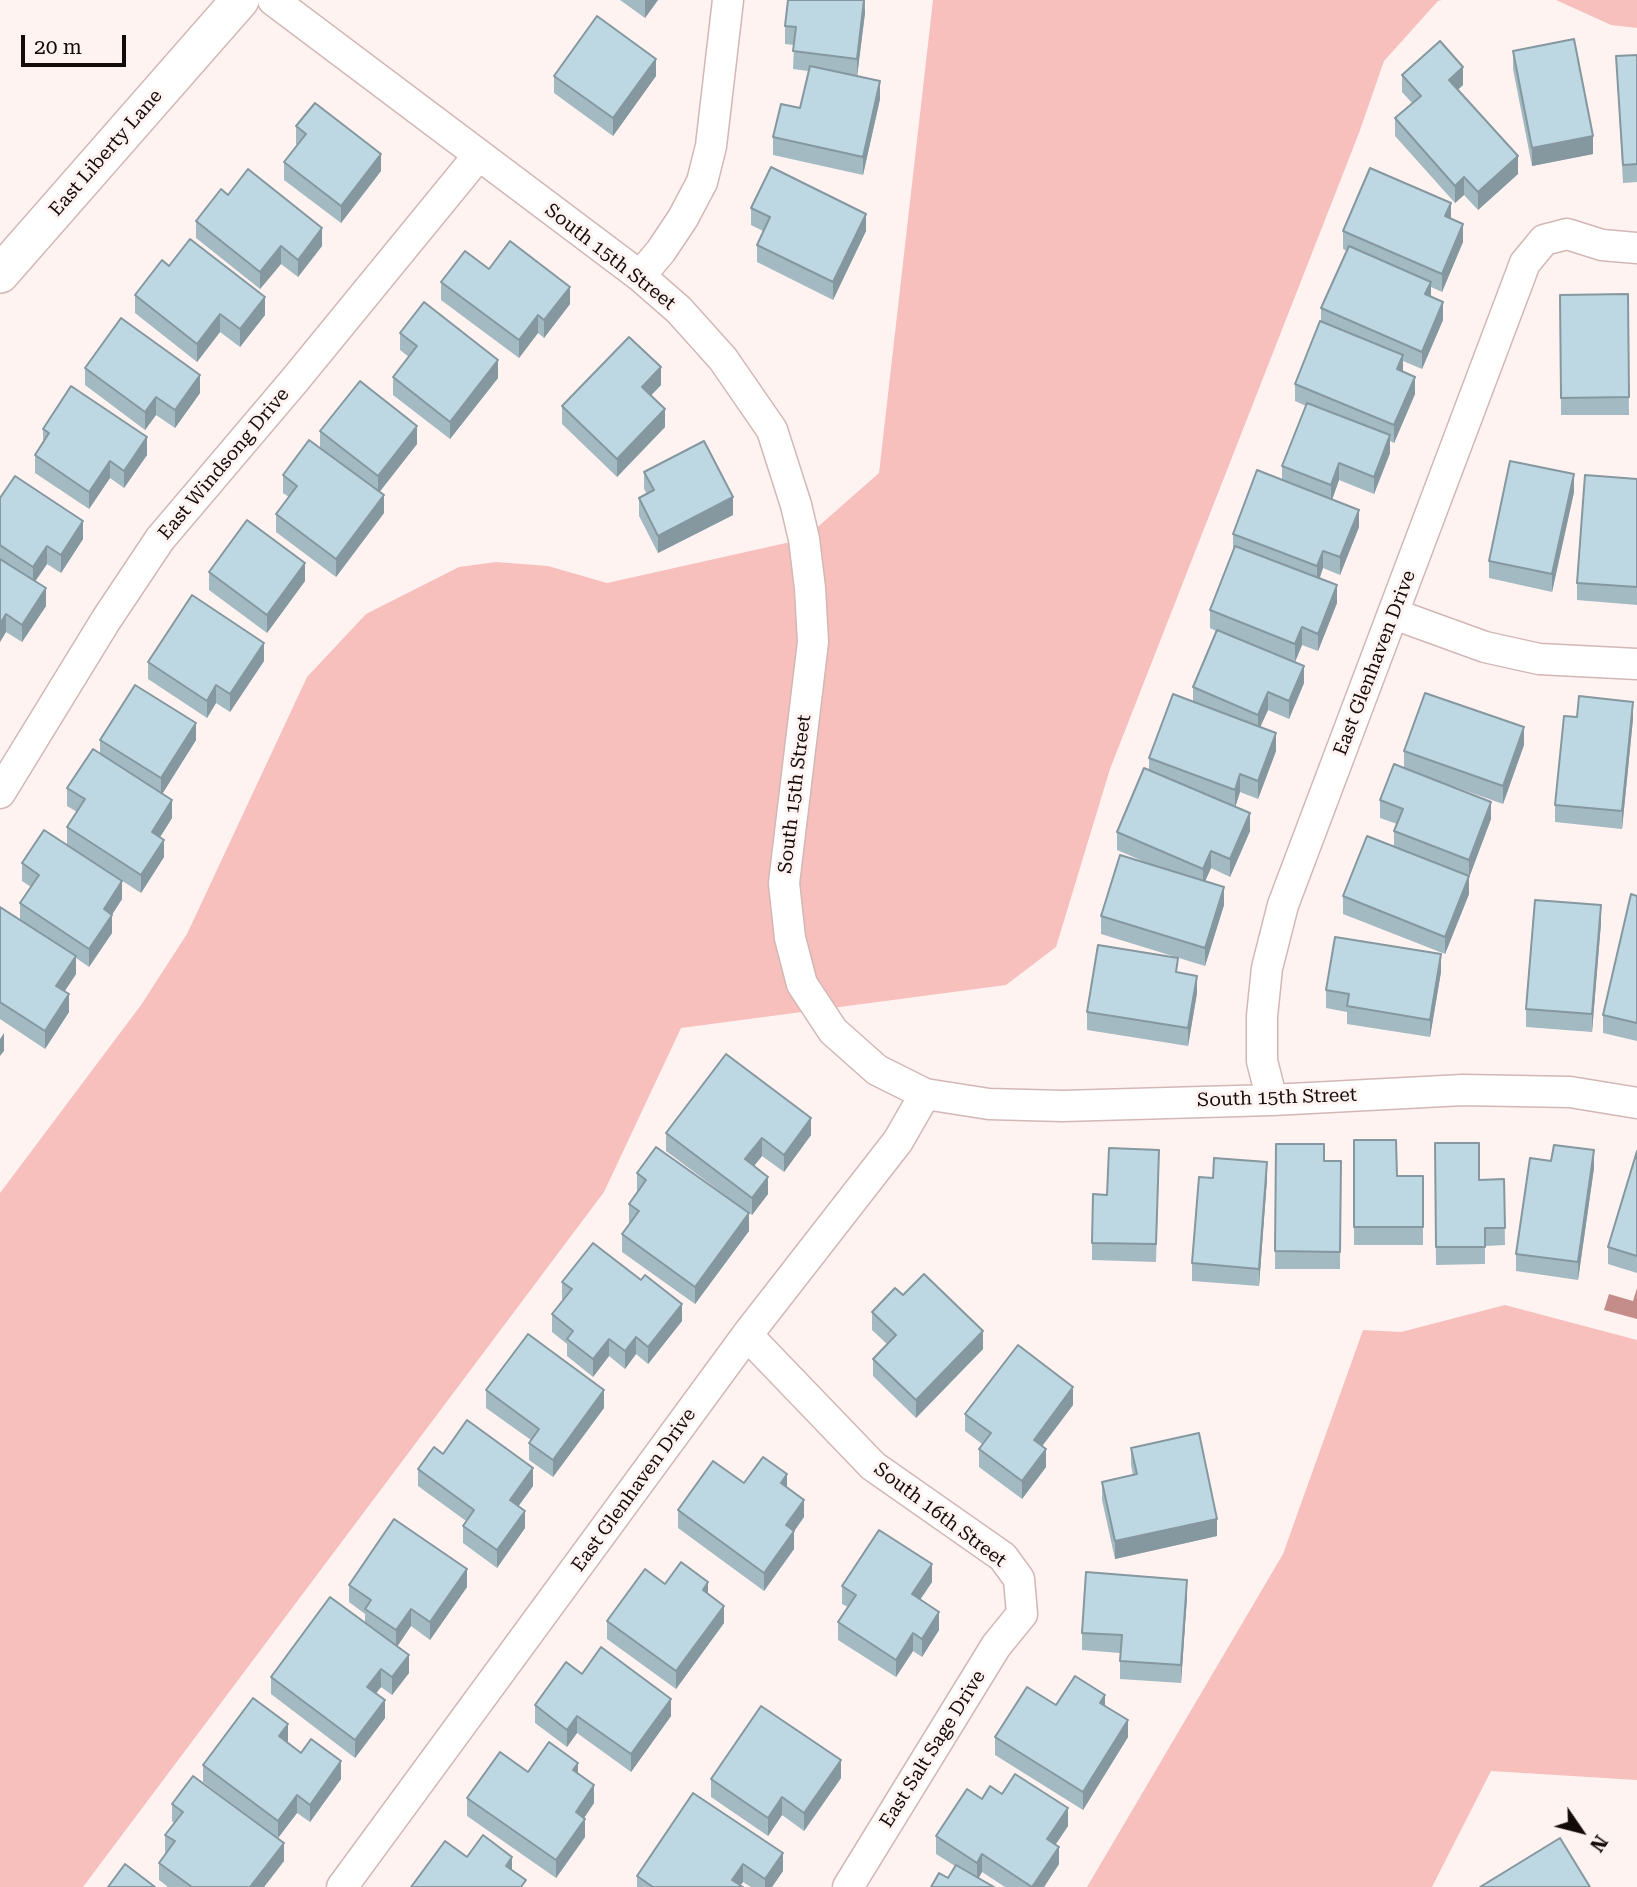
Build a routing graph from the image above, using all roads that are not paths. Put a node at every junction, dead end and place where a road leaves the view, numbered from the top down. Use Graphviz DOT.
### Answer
graph roads {
  1 [pos="240,0"];
  2 [pos="272,0"];
  3 [pos="729,0"];
  4 [pos="478,156"];
  5 [pos="1637,248"];
  6 [pos="0,274"];
  7 [pos="640,276"];
  8 [pos="1394,614"];
  9 [pos="1637,664"];
  10 [pos="0,793"];
  11 [pos="925,1094"];
  12 [pos="1272,1100"];
  13 [pos="1637,1103"];
  14 [pos="747,1335"];
  15 [pos="1022,1614"];
  16 [pos="342,1887"];
  17 [pos="848,1887"];
  1 -- 6 [label="street, East Liberty Lane"];
  2 -- 4 [label="street, South 15th Street"];
  3 -- 7 [label="street"];
  4 -- 7 [label="street, South 15th Street"];
  4 -- 10 [label="street, East Windsong Drive"];
  5 -- 8 [label="street, East Glenhaven Drive"];
  7 -- 11 [label="street, South 15th Street"];
  8 -- 9 [label="street"];
  8 -- 12 [label="street, East Glenhaven Drive"];
  11 -- 12 [label="street, South 15th Street"];
  11 -- 14 [label="street, East Glenhaven Drive"];
  12 -- 13 [label="street, South 15th Street"];
  14 -- 15 [label="street, South 16th Street"];
  14 -- 16 [label="street, East Glenhaven Drive"];
  15 -- 17 [label="street, East Salt Sage Drive"];
}
